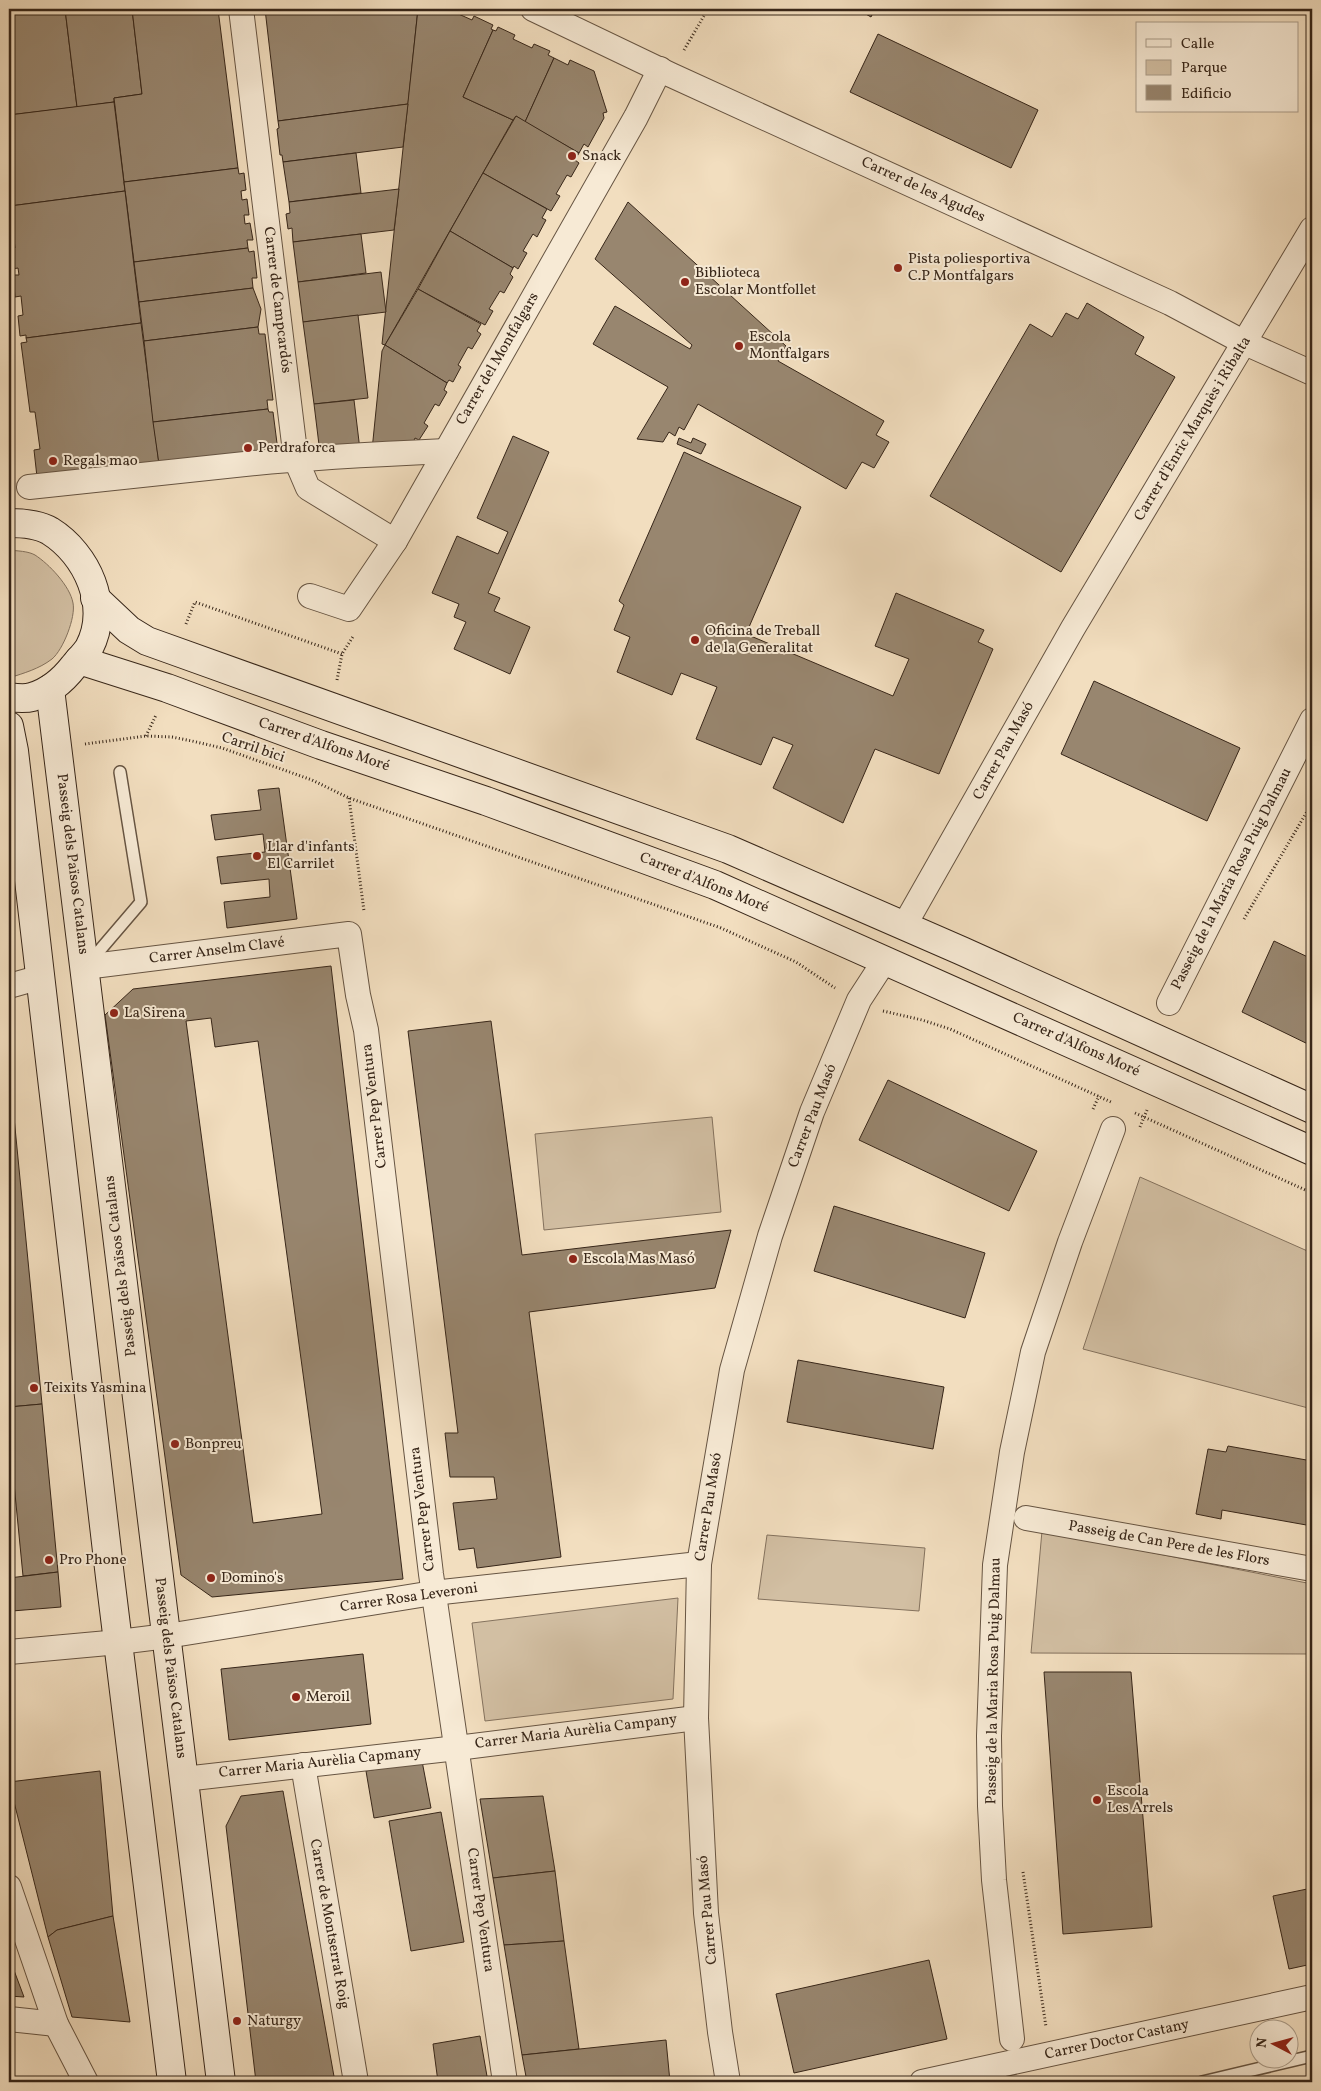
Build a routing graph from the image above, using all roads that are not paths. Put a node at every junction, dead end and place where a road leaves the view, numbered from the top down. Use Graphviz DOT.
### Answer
graph roads {
  1 [pos="241,9"];
  2 [pos="533,9"];
  3 [pos="557,14"];
  4 [pos="660,70"];
  5 [pos="1312,228"];
  6 [pos="1245,343"];
  7 [pos="1312,373"];
  8 [pos="446,451"];
  9 [pos="296,460"];
  10 [pos="29,486"];
  11 [pos="9,523"];
  12 [pos="395,541"];
  13 [pos="310,596"];
  14 [pos="95,598"];
  15 [pos="1073,628"];
  16 [pos="79,660"];
  17 [pos="50,688"];
  18 [pos="9,698"];
  19 [pos="1310,724"];
  20 [pos="9,726"];
  21 [pos="120,772"];
  22 [pos="904,926"];
  23 [pos="349,934"];
  24 [pos="885,960"];
  25 [pos="85,967"];
  26 [pos="41,977"];
  27 [pos="9,986"];
  28 [pos="1169,1003"];
  29 [pos="1312,1109"];
  30 [pos="1113,1129"];
  31 [pos="1312,1151"];
  32 [pos="1026,1518"];
  33 [pos="699,1564"];
  34 [pos="1312,1569"];
  35 [pos="434,1593"];
  36 [pos="167,1636"];
  37 [pos="119,1642"];
  38 [pos="9,1652"];
  39 [pos="696,1718"];
  40 [pos="457,1748"];
  41 [pos="302,1765"];
  42 [pos="184,1779"];
  43 [pos="9,1887"];
  44 [pos="1312,1997"];
  45 [pos="9,2019"];
  46 [pos="56,2024"];
  47 [pos="1012,2040"];
  48 [pos="1312,2056"];
  49 [pos="86,2082"];
  50 [pos="172,2082"];
  51 [pos="222,2082"];
  52 [pos="356,2082"];
  53 [pos="505,2082"];
  54 [pos="728,2082"];
  55 [pos="922,2082"];
  56 [pos="1202,2082"];
  1 -- 9 [label="street, Carrer de Campcardós"];
  2 -- 3 [label="street, Carrer de les Agudes"];
  3 -- 4 [label="street, Carrer de les Agudes"];
  4 -- 6 [label="street, Carrer de les Agudes"];
  4 -- 8 [label="street, Carrer del Montfalgars"];
  5 -- 6 [label="street, Carrer d'Enric Marquès i Ribalta"];
  6 -- 7 [label="street, Carrer de les Agudes"];
  6 -- 15 [label="street, Carrer d'Enric Marquès i Ribalta"];
  8 -- 9 [label="street"];
  8 -- 12 [label="street, Carrer del Montfalgars"];
  9 -- 10 [label="street"];
  9 -- 12 [label="street, Carrer de Campcardós"];
  11 -- 14 [label="main road"];
  12 -- 13 [label="street, Carrer del Montfalgars"];
  14 -- 16 [label="main road"];
  14 -- 22 [label="main road"];
  15 -- 22 [label="street, Carrer Pau Masó"];
  16 -- 17 [label="main road"];
  16 -- 24 [label="main road, Carrer d'Alfons Moré"];
  17 -- 18 [label="main road"];
  17 -- 25 [label="main road, Passeig dels Països Catalans"];
  19 -- 28 [label="street, Passeig de la Maria Rosa Puig Dalmau"];
  20 -- 26 [label="main road"];
  21 -- 25 [label="lane"];
  22 -- 29 [label="main road"];
  23 -- 25 [label="street, Carrer Anselm Clavé"];
  23 -- 35 [label="street, Carrer Pep Ventura"];
  24 -- 31 [label="main road, Carrer d'Alfons Moré"];
  24 -- 33 [label="street, Carrer Pau Masó"];
  25 -- 36 [label="main road, Passeig dels Països Catalans"];
  26 -- 27 [label="street"];
  26 -- 37 [label="main road"];
  30 -- 47 [label="street, Passeig de la Maria Rosa Puig Dalmau"];
  32 -- 34 [label="street, Passeig de Can Pere de les Flors"];
  33 -- 35 [label="street, Carrer Rosa Leveroni"];
  33 -- 39 [label="street, Carrer Pau Masó"];
  35 -- 36 [label="street, Carrer Rosa Leveroni"];
  35 -- 40 [label="street, Carrer Pep Ventura"];
  36 -- 37 [label="street, Carrer Rosa Leveroni"];
  36 -- 42 [label="main road, Passeig dels Països Catalans"];
  37 -- 38 [label="street, Carrer Rosa Leveroni"];
  37 -- 50 [label="main road"];
  39 -- 40 [label="street, Carrer Maria Aurèlia Campany"];
  39 -- 54 [label="street, Carrer Pau Masó"];
  40 -- 41 [label="street, Carrer Maria Aurèlia Capmany"];
  40 -- 53 [label="street, Carrer Pep Ventura"];
  41 -- 42 [label="street, Carrer Maria Aurèlia Capmany"];
  41 -- 52 [label="street, Carrer de Montserrat Roig"];
  42 -- 51 [label="main road, Passeig dels Països Catalans"];
  43 -- 46 [label="street"];
  44 -- 55 [label="street, Carrer Doctor Castany"];
  45 -- 46 [label="street"];
  46 -- 49 [label="street"];
  48 -- 56 [label="lane"];
}
